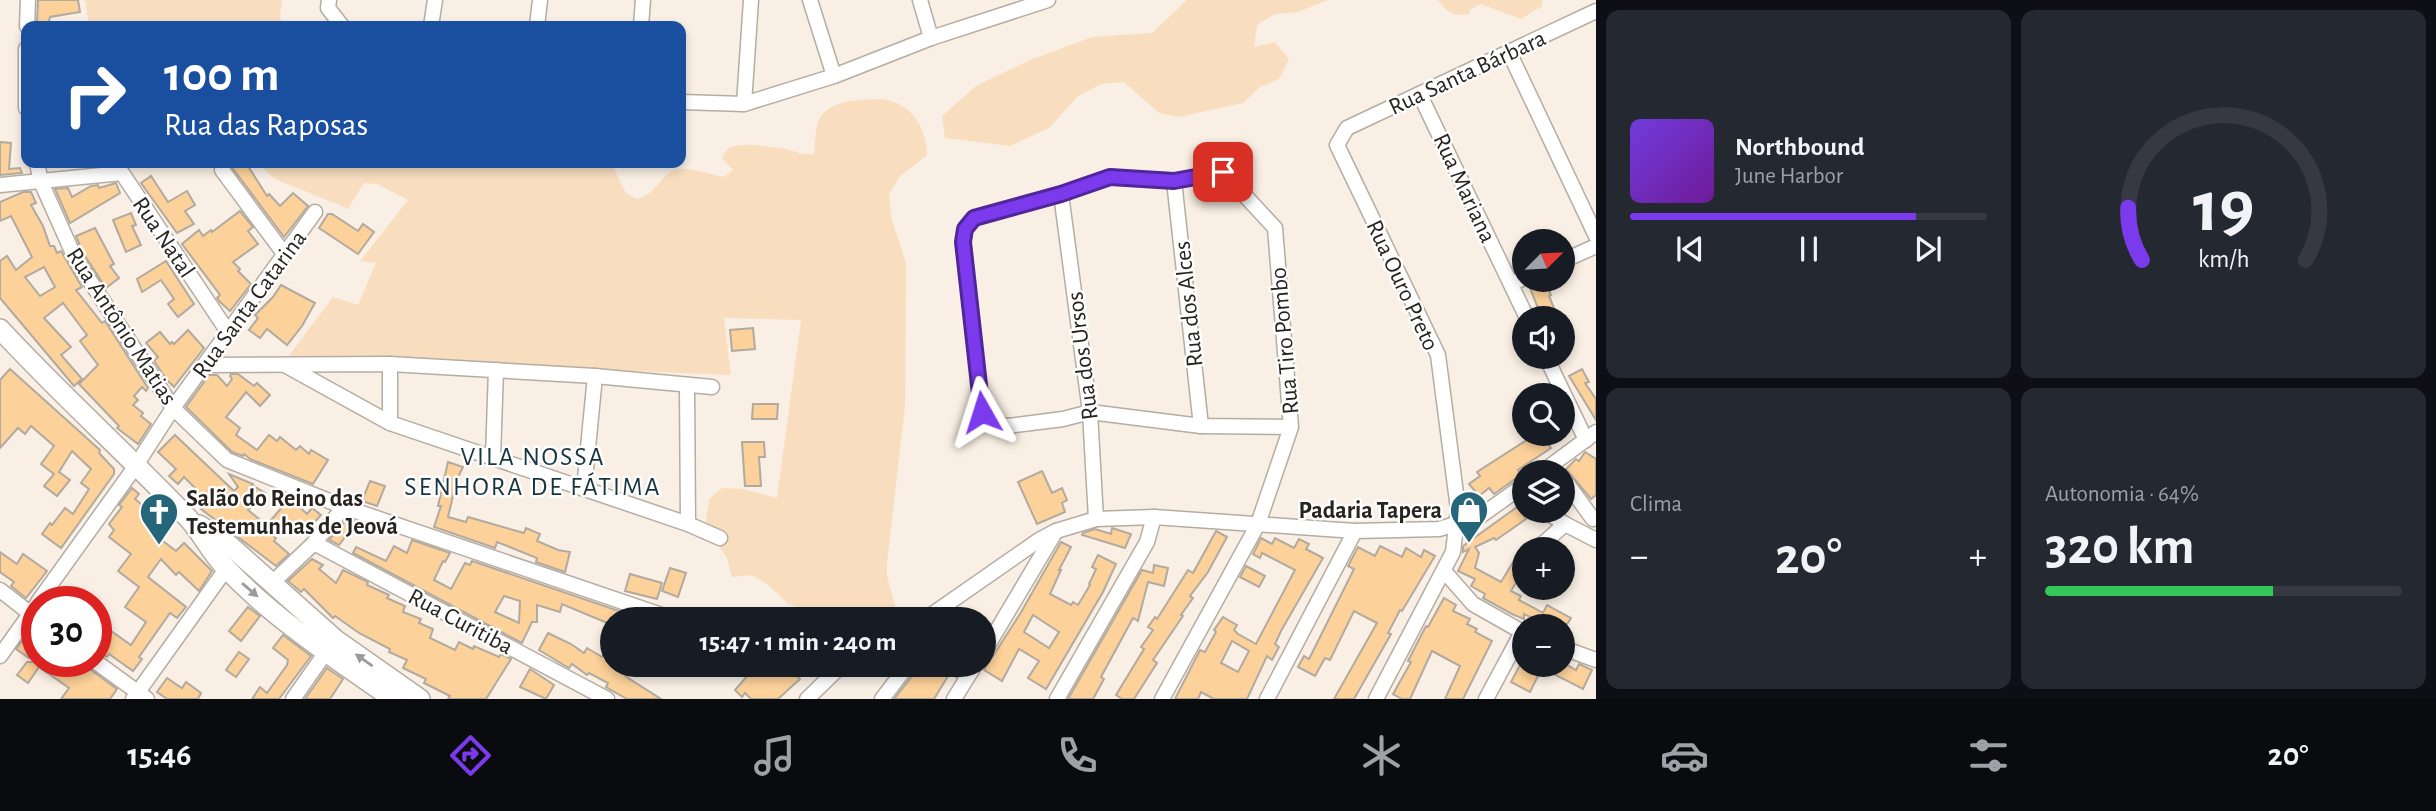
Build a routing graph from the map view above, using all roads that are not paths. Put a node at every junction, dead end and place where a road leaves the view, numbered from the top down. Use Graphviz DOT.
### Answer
graph roads {
  1 [pos="28,0"];
  2 [pos="329,0"];
  3 [pos="435,0"];
  4 [pos="540,0"];
  5 [pos="643,0"];
  6 [pos="751,0"];
  7 [pos="810,0"];
  8 [pos="920,0"];
  9 [pos="1048,0"];
  10 [pos="1024,4"];
  11 [pos="1596,11"];
  12 [pos="27,21"];
  13 [pos="338,21"];
  14 [pos="432,21"];
  15 [pos="538,21"];
  16 [pos="641,21"];
  17 [pos="931,38"];
  18 [pos="1509,52"];
  19 [pos="834,76"];
  20 [pos="1420,95"];
  21 [pos="686,102"];
  22 [pos="744,103"];
  23 [pos="1341,135"];
  24 [pos="38,168"];
  25 [pos="222,170"];
  26 [pos="1174,181"];
  27 [pos="41,182"];
  28 [pos="0,185"];
  29 [pos="1061,194"];
  30 [pos="315,212"];
  31 [pos="1596,236"];
  32 [pos="1596,246"];
  33 [pos="285,255"];
  34 [pos="1575,256"];
  35 [pos="1512,270"];
  36 [pos="0,329"];
  37 [pos="228,332"];
  38 [pos="390,364"];
  39 [pos="205,365"];
  40 [pos="284,365"];
  41 [pos="1553,369"];
  42 [pos="496,370"];
  43 [pos="594,376"];
  44 [pos="687,385"];
  45 [pos="712,387"];
  46 [pos="173,408"];
  47 [pos="1090,412"];
  48 [pos="390,423"];
  49 [pos="1201,426"];
  50 [pos="1292,427"];
  51 [pos="1591,436"];
  52 [pos="493,457"];
  53 [pos="1563,460"];
  54 [pos="135,467"];
  55 [pos="584,489"];
  56 [pos="1575,494"];
  57 [pos="1512,495"];
  58 [pos="344,507"];
  59 [pos="1154,517"];
  60 [pos="1096,519"];
  61 [pos="1593,519"];
  62 [pos="190,520"];
  63 [pos="688,524"];
  64 [pos="1258,524"];
  65 [pos="1565,524"];
  66 [pos="1457,525"];
  67 [pos="1355,531"];
  68 [pos="1550,537"];
  69 [pos="720,538"];
  70 [pos="1596,540"];
  71 [pos="314,543"];
  72 [pos="1043,544"];
  73 [pos="226,569"];
  74 [pos="1444,571"];
  75 [pos="272,583"];
  76 [pos="52,586"];
  77 [pos="0,590"];
  78 [pos="952,599"];
  79 [pos="21,602"];
  80 [pos="638,607"];
  81 [pos="941,607"];
  82 [pos="948,607"];
  83 [pos="1512,627"];
  84 [pos="21,628"];
  85 [pos="996,630"];
  86 [pos="326,652"];
  87 [pos="1575,652"];
  88 [pos="1512,653"];
  89 [pos="0,656"];
  90 [pos="1596,660"];
  91 [pos="112,675"];
  92 [pos="830,677"];
  93 [pos="899,677"];
  94 [pos="968,677"];
  95 [pos="139,697"];
  96 [pos="293,699"];
  97 [pos="393,699"];
  98 [pos="420,699"];
  99 [pos="607,699"];
  100 [pos="807,699"];
  101 [pos="882,699"];
  102 [pos="954,699"];
  103 [pos="1057,699"];
  104 [pos="1162,699"];
  105 [pos="1267,699"];
  106 [pos="1376,699"];
  107 [pos="1486,699"];
  1 -- 12 [label="street"];
  2 -- 13 [label="street"];
  3 -- 14 [label="street"];
  4 -- 15 [label="street"];
  5 -- 16 [label="street"];
  6 -- 22 [label="street"];
  7 -- 19 [label="street"];
  8 -- 17 [label="street"];
  9 -- 10 [label="street"];
  10 -- 17 [label="street"];
  11 -- 18 [label="street, Rua Santa Bárbara"];
  17 -- 19 [label="street"];
  18 -- 20 [label="street, Rua Santa Bárbara"];
  18 -- 31 [label="street"];
  19 -- 22 [label="street"];
  20 -- 23 [label="street, Rua Santa Bárbara"];
  20 -- 35 [label="street, Rua Mariana"];
  21 -- 22 [label="street"];
  23 -- 66 [label="street, Rua Ouro Preto"];
  24 -- 27 [label="street, Rua Antônio Matias"];
  25 -- 33 [label="street"];
  26 -- 29 [label="street"];
  26 -- 49 [label="street, Rua dos Alces"];
  26 -- 50 [label="street, Rua Tiro Pombo"];
  27 -- 28 [label="street, Rua Natal"];
  27 -- 37 [label="street, Rua Natal"];
  27 -- 46 [label="street, Rua Antônio Matias"];
  29 -- 47 [label="street, Rua dos Ursos"];
  29 -- 47 [label="street"];
  30 -- 33 [label="street, Rua Santa Catarina"];
  32 -- 34 [label="street"];
  33 -- 37 [label="street, Rua Santa Catarina"];
  36 -- 54 [label="main road"];
  37 -- 39 [label="street, Rua Santa Catarina"];
  38 -- 40 [label="street"];
  38 -- 42 [label="street"];
  38 -- 48 [label="street"];
  39 -- 40 [label="street"];
  39 -- 46 [label="street, Rua Santa Catarina"];
  40 -- 48 [label="street"];
  41 -- 51 [label="street"];
  42 -- 43 [label="street"];
  42 -- 52 [label="street"];
  43 -- 44 [label="street"];
  43 -- 55 [label="street"];
  44 -- 45 [label="street"];
  44 -- 63 [label="street"];
  46 -- 54 [label="street, Rua Santa Catarina"];
  46 -- 58 [label="street, Rua Antônio Matias"];
  47 -- 49 [label="street"];
  47 -- 60 [label="street, Rua dos Ursos"];
  48 -- 52 [label="street"];
  49 -- 50 [label="street"];
  50 -- 64 [label="street, Rua Tiro Pombo"];
  51 -- 53 [label="street"];
  52 -- 55 [label="street"];
  54 -- 62 [label="main road"];
  54 -- 76 [label="street, Rua Santa Catarina"];
  55 -- 63 [label="street"];
  56 -- 61 [label="street"];
  57 -- 66 [label="street"];
  58 -- 71 [label="street"];
  58 -- 80 [label="street, Rua Antônio Matias"];
  59 -- 60 [label="street"];
  59 -- 64 [label="street"];
  59 -- 103 [label="street"];
  60 -- 72 [label="street"];
  62 -- 73 [label="main road"];
  62 -- 75 [label="main road"];
  63 -- 69 [label="street"];
  64 -- 67 [label="street"];
  64 -- 104 [label="street, Rua Tiro Pombo"];
  65 -- 68 [label="street"];
  65 -- 70 [label="street"];
  66 -- 67 [label="street"];
  66 -- 74 [label="street"];
  67 -- 105 [label="street"];
  71 -- 75 [label="street"];
  71 -- 99 [label="street, Rua Curitiba"];
  72 -- 78 [label="street"];
  72 -- 85 [label="street"];
  73 -- 86 [label="main road, one-way"];
  73 -- 95 [label="street"];
  74 -- 83 [label="street"];
  74 -- 106 [label="street"];
  98 -- 75 [label="main road, one-way"];
  77 -- 79 [label="street"];
  78 -- 81 [label="street"];
  78 -- 82 [label="street"];
  84 -- 89 [label="street, Rua Santa Catarina"];
  86 -- 96 [label="street"];
  86 -- 97 [label="main road"];
  87 -- 90 [label="street"];
  88 -- 107 [label="street"];
  91 -- 95 [label="street"];
  92 -- 100 [label="street"];
  93 -- 101 [label="street"];
  94 -- 102 [label="street"];
}
